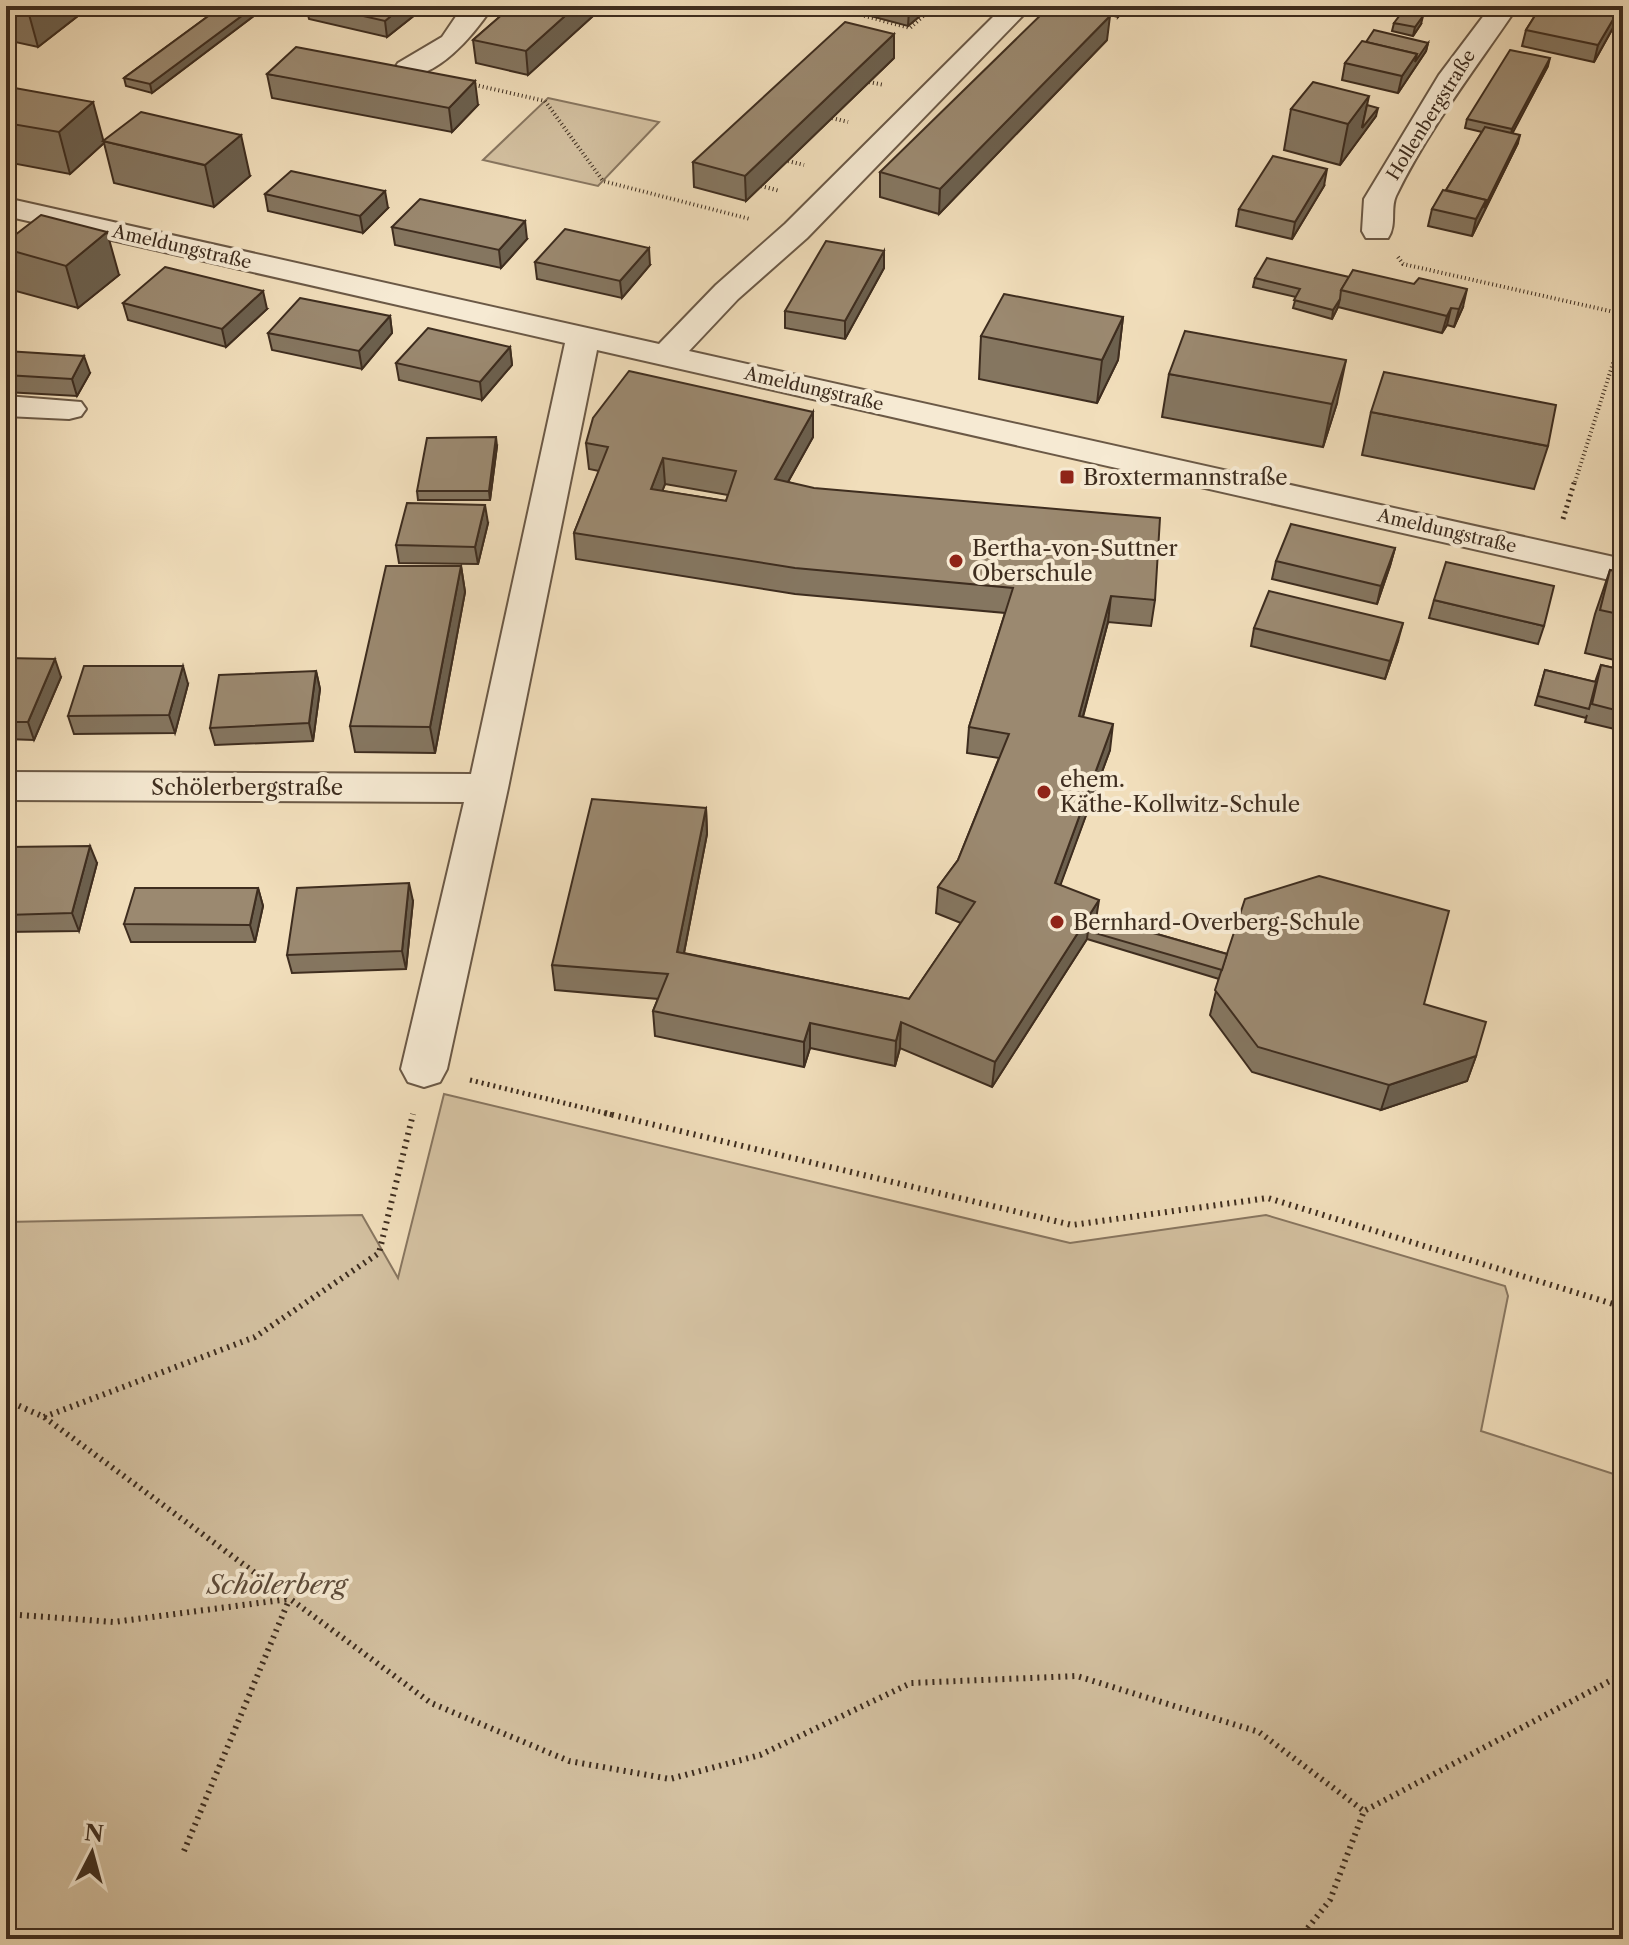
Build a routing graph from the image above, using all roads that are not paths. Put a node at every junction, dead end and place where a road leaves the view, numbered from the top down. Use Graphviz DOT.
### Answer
graph roads {
  1 [pos="480,6"];
  2 [pos="1019,6"];
  3 [pos="1505,6"];
  4 [pos="408,69"];
  5 [pos="6,207"];
  6 [pos="1377,231"];
  7 [pos="583,337"];
  8 [pos="667,355"];
  9 [pos="6,406"];
  10 [pos="69,409"];
  11 [pos="1623,571"];
  12 [pos="6,786"];
  13 [pos="488,788"];
  14 [pos="424,1069"];
  1 -- 4 [label="street"];
  2 -- 8 [label="street"];
  3 -- 6 [label="street, Hollenbergstraße"];
  5 -- 7 [label="street, Ameldungstraße"];
  7 -- 8 [label="street, Ameldungstraße"];
  7 -- 13 [label="street"];
  8 -- 11 [label="street, Ameldungstraße"];
  9 -- 10 [label="street"];
  12 -- 13 [label="street, Schölerbergstraße"];
  13 -- 14 [label="street"];
}
